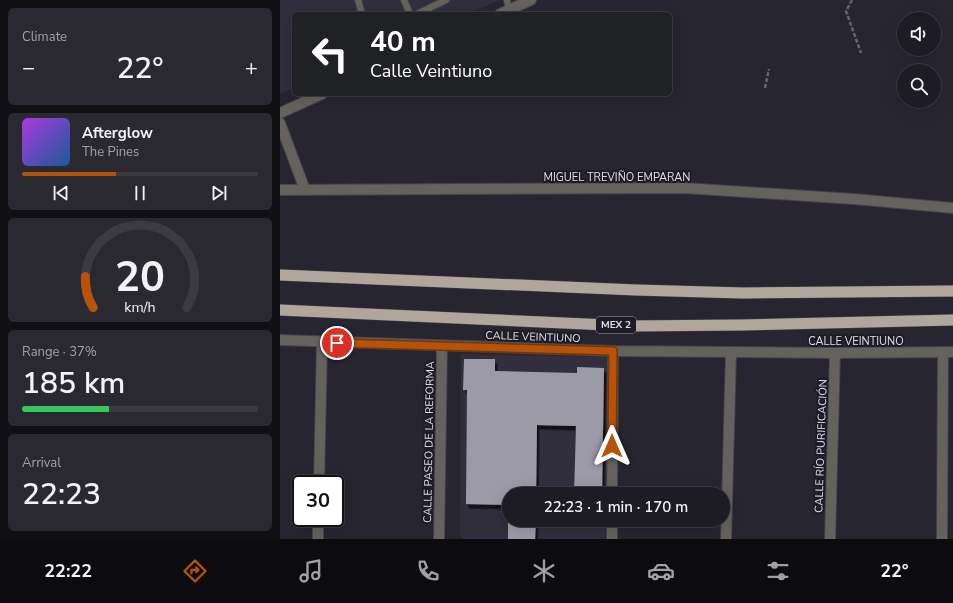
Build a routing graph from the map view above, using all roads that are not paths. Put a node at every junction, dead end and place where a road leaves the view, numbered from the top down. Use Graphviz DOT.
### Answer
graph roads {
  1 [pos="358,0"];
  2 [pos="404,0"];
  3 [pos="446,0"];
  4 [pos="531,0"];
  5 [pos="434,2"];
  6 [pos="505,8"];
  7 [pos="361,12"];
  8 [pos="409,12"];
  9 [pos="420,12"];
  10 [pos="318,96"];
  11 [pos="280,113"];
  12 [pos="280,123"];
  13 [pos="280,190"];
  14 [pos="305,190"];
  15 [pos="953,208"];
  16 [pos="280,275"];
  17 [pos="953,291"];
  18 [pos="280,310"];
  19 [pos="953,320"];
  20 [pos="280,340"];
  21 [pos="322,342"];
  22 [pos="442,346"];
  23 [pos="613,351"];
  24 [pos="948,352"];
  25 [pos="731,353"];
  26 [pos="836,353"];
  27 [pos="319,475"];
  28 [pos="612,487"];
  29 [pos="318,527"];
  30 [pos="612,527"];
  31 [pos="318,539"];
  32 [pos="439,539"];
  33 [pos="612,539"];
  34 [pos="726,539"];
  35 [pos="830,539"];
  36 [pos="942,539"];
  1 -- 7 [label="lane"];
  2 -- 8 [label="lane"];
  3 -- 5 [label="lane"];
  4 -- 6 [label="street"];
  5 -- 9 [label="lane"];
  10 -- 11 [label="street"];
  12 -- 14 [label="street"];
  13 -- 14 [label="street, MIGUEL TREVIÑO EMPARAN"];
  14 -- 15 [label="street, MIGUEL TREVIÑO EMPARAN"];
  16 -- 17 [label="highway"];
  18 -- 19 [label="highway, MEX 2"];
  20 -- 21 [label="street, CALLE VEINTIUNO"];
  21 -- 22 [label="street, CALLE VEINTIUNO"];
  21 -- 27 [label="street"];
  22 -- 23 [label="street, CALLE VEINTIUNO"];
  22 -- 32 [label="street, CALLE PASEO DE LA REFORMA"];
  23 -- 25 [label="street, CALLE VEINTIUNO"];
  23 -- 28 [label="street"];
  24 -- 26 [label="street, CALLE VEINTIUNO"];
  24 -- 36 [label="street"];
  25 -- 26 [label="street, CALLE VEINTIUNO"];
  25 -- 34 [label="street"];
  26 -- 35 [label="street, CALLE RÍO PURIFICACIÓN"];
  29 -- 31 [label="street"];
  30 -- 33 [label="street"];
}
